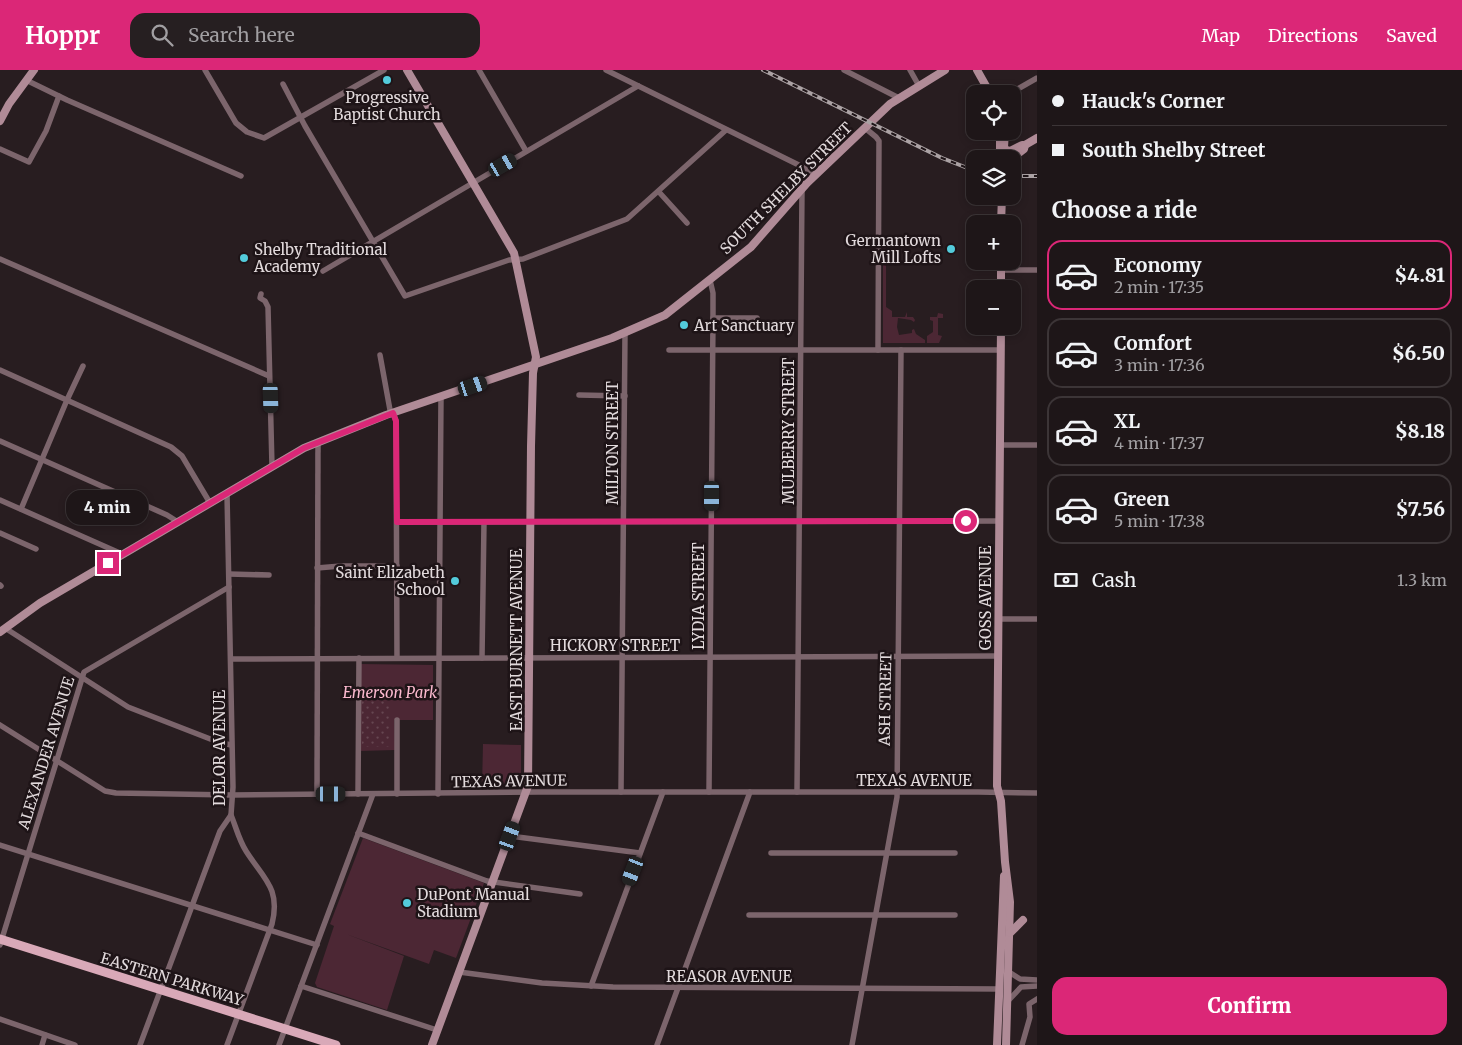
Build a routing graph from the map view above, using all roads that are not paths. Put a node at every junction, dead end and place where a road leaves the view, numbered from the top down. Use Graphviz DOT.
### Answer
graph roads {
  1 [pos="34,70"];
  2 [pos="205,70"];
  3 [pos="384,70"];
  4 [pos="407,70"];
  5 [pos="479,70"];
  6 [pos="606,70"];
  7 [pos="844,70"];
  8 [pos="910,70"];
  9 [pos="945,70"];
  10 [pos="977,72"];
  11 [pos="1037,78"];
  12 [pos="26,80"];
  13 [pos="282,84"];
  14 [pos="985,85"];
  15 [pos="638,86"];
  16 [pos="919,86"];
  17 [pos="1021,87"];
  18 [pos="59,96"];
  19 [pos="899,98"];
  20 [pos="301,118"];
  21 [pos="0,121"];
  22 [pos="865,128"];
  23 [pos="726,130"];
  24 [pos="1037,138"];
  25 [pos="1004,140"];
  26 [pos="1025,145"];
  27 [pos="0,149"];
  28 [pos="526,151"];
  29 [pos="1021,151"];
  30 [pos="816,174"];
  31 [pos="242,176"];
  32 [pos="473,183"];
  33 [pos="802,189"];
  34 [pos="658,192"];
  35 [pos="687,223"];
  36 [pos="372,241"];
  37 [pos="0,259"];
  38 [pos="516,260"];
  39 [pos="1001,270"];
  40 [pos="1021,270"];
  41 [pos="1037,270"];
  42 [pos="323,271"];
  43 [pos="710,280"];
  44 [pos="1001,280"];
  45 [pos="261,294"];
  46 [pos="713,318"];
  47 [pos="757,318"];
  48 [pos="625,333"];
  49 [pos="1001,335"];
  50 [pos="669,350"];
  51 [pos="801,350"];
  52 [pos="878,350"];
  53 [pos="901,350"];
  54 [pos="1001,350"];
  55 [pos="713,351"];
  56 [pos="380,355"];
  57 [pos="535,365"];
  58 [pos="84,366"];
  59 [pos="0,370"];
  60 [pos="269,376"];
  61 [pos="580,395"];
  62 [pos="624,396"];
  63 [pos="441,397"];
  64 [pos="67,400"];
  65 [pos="393,413"];
  66 [pos="0,441"];
  67 [pos="318,442"];
  68 [pos="1000,445"];
  69 [pos="1037,446"];
  70 [pos="42,459"];
  71 [pos="272,467"];
  72 [pos="226,494"];
  73 [pos="0,500"];
  74 [pos="210,503"];
  75 [pos="21,509"];
  76 [pos="711,521"];
  77 [pos="800,521"];
  78 [pos="899,521"];
  79 [pos="999,521"];
  80 [pos="178,522"];
  81 [pos="397,522"];
  82 [pos="440,522"];
  83 [pos="484,522"];
  84 [pos="531,522"];
  85 [pos="624,522"];
  86 [pos="0,533"];
  87 [pos="36,549"];
  88 [pos="122,554"];
  89 [pos="397,566"];
  90 [pos="317,568"];
  91 [pos="229,574"];
  92 [pos="269,575"];
  93 [pos="229,587"];
  94 [pos="998,619"];
  95 [pos="1037,619"];
  96 [pos="2,627"];
  97 [pos="998,656"];
  98 [pos="710,657"];
  99 [pos="798,657"];
  100 [pos="898,657"];
  101 [pos="317,658"];
  102 [pos="359,658"];
  103 [pos="397,658"];
  104 [pos="439,658"];
  105 [pos="482,658"];
  106 [pos="530,658"];
  107 [pos="622,658"];
  108 [pos="231,659"];
  109 [pos="83,678"];
  110 [pos="397,720"];
  111 [pos="0,725"];
  112 [pos="232,744"];
  113 [pos="57,762"];
  114 [pos="621,792"];
  115 [pos="663,792"];
  116 [pos="709,792"];
  117 [pos="750,792"];
  118 [pos="797,792"];
  119 [pos="897,792"];
  120 [pos="526,793"];
  121 [pos="999,793"];
  122 [pos="317,794"];
  123 [pos="358,794"];
  124 [pos="373,794"];
  125 [pos="397,794"];
  126 [pos="438,794"];
  127 [pos="1037,794"];
  128 [pos="232,795"];
  129 [pos="231,815"];
  130 [pos="358,833"];
  131 [pos="510,836"];
  132 [pos="0,845"];
  133 [pos="640,853"];
  134 [pos="771,853"];
  135 [pos="887,853"];
  136 [pos="955,853"];
  137 [pos="28,854"];
  138 [pos="1006,869"];
  139 [pos="493,881"];
  140 [pos="580,894"];
  141 [pos="192,906"];
  142 [pos="749,915"];
  143 [pos="876,915"];
  144 [pos="955,915"];
  145 [pos="1023,920"];
  146 [pos="270,930"];
  147 [pos="1010,933"];
  148 [pos="1,941"];
  149 [pos="317,945"];
  150 [pos="459,972"];
  151 [pos="1009,972"];
  152 [pos="1037,980"];
  153 [pos="301,986"];
  154 [pos="591,986"];
  155 [pos="1037,986"];
  156 [pos="678,988"];
  157 [pos="862,988"];
  158 [pos="1000,989"];
  159 [pos="160,990"];
  160 [pos="1037,999"];
  161 [pos="1008,1002"];
  162 [pos="239,1014"];
  163 [pos="0,1020"];
  164 [pos="286,1029"];
  165 [pos="437,1030"];
  166 [pos="45,1035"];
  167 [pos="42,1045"];
  168 [pos="75,1045"];
  169 [pos="140,1045"];
  170 [pos="227,1045"];
  171 [pos="279,1045"];
  172 [pos="336,1045"];
  173 [pos="432,1045"];
  174 [pos="657,1045"];
  175 [pos="852,1045"];
  176 [pos="997,1045"];
  177 [pos="1006,1045"];
  178 [pos="1022,1045"];
  1 -- 12 [label="main road"];
  2 -- 20 [label="street"];
  3 -- 20 [label="street"];
  4 -- 32 [label="main road, EAST BURNETT AVENUE"];
  5 -- 28 [label="street"];
  6 -- 15 [label="street"];
  7 -- 19 [label="street"];
  8 -- 16 [label="street"];
  9 -- 16 [label="main road, SOUTH SHELBY STREET"];
  10 -- 14 [label="main road"];
  11 -- 17 [label="street"];
  12 -- 18 [label="street"];
  12 -- 21 [label="main road"];
  13 -- 20 [label="street"];
  15 -- 23 [label="street"];
  15 -- 28 [label="street"];
  16 -- 19 [label="main road, SOUTH SHELBY STREET"];
  18 -- 27 [label="street"];
  18 -- 31 [label="street"];
  19 -- 22 [label="main road, SOUTH SHELBY STREET"];
  20 -- 36 [label="street"];
  22 -- 30 [label="main road, SOUTH SHELBY STREET"];
  22 -- 52 [label="street"];
  23 -- 30 [label="street"];
  23 -- 34 [label="street"];
  24 -- 26 [label="main road"];
  25 -- 26 [label="main road"];
  26 -- 29 [label="main road"];
  28 -- 32 [label="street"];
  30 -- 33 [label="main road, SOUTH SHELBY STREET"];
  32 -- 36 [label="street"];
  32 -- 38 [label="main road, EAST BURNETT AVENUE"];
  33 -- 43 [label="main road, SOUTH SHELBY STREET"];
  33 -- 51 [label="street, MULBERRY STREET"];
  34 -- 35 [label="street"];
  34 -- 38 [label="street"];
  36 -- 38 [label="street"];
  36 -- 42 [label="street"];
  37 -- 60 [label="street"];
  38 -- 57 [label="main road, EAST BURNETT AVENUE"];
  39 -- 44 [label="main road"];
  40 -- 41 [label="street"];
  43 -- 46 [label="street, LYDIA STREET"];
  43 -- 48 [label="main road, SOUTH SHELBY STREET"];
  45 -- 60 [label="street"];
  46 -- 47 [label="street"];
  46 -- 55 [label="street, LYDIA STREET"];
  48 -- 57 [label="main road, SOUTH SHELBY STREET"];
  48 -- 62 [label="street, MILTON STREET"];
  49 -- 54 [label="main road, GOSS AVENUE"];
  50 -- 55 [label="street"];
  51 -- 52 [label="street"];
  51 -- 55 [label="street"];
  51 -- 77 [label="street, MULBERRY STREET"];
  52 -- 53 [label="street"];
  53 -- 54 [label="street"];
  53 -- 78 [label="street, ASH STREET"];
  54 -- 68 [label="main road, GOSS AVENUE"];
  55 -- 76 [label="street, LYDIA STREET"];
  56 -- 65 [label="street"];
  57 -- 63 [label="main road, SOUTH SHELBY STREET"];
  57 -- 84 [label="main road, EAST BURNETT AVENUE"];
  58 -- 64 [label="street"];
  59 -- 64 [label="street"];
  60 -- 71 [label="street"];
  61 -- 62 [label="street"];
  62 -- 85 [label="street, MILTON STREET"];
  63 -- 65 [label="main road, SOUTH SHELBY STREET"];
  63 -- 82 [label="street"];
  64 -- 70 [label="street"];
  64 -- 74 [label="street"];
  65 -- 67 [label="main road, SOUTH SHELBY STREET"];
  65 -- 81 [label="street"];
  66 -- 70 [label="street"];
  67 -- 71 [label="main road, SOUTH SHELBY STREET"];
  67 -- 90 [label="street"];
  68 -- 69 [label="street"];
  68 -- 79 [label="main road, GOSS AVENUE"];
  70 -- 75 [label="street"];
  70 -- 80 [label="street"];
  71 -- 72 [label="main road, SOUTH SHELBY STREET"];
  72 -- 74 [label="main road, SOUTH SHELBY STREET"];
  72 -- 91 [label="street, DELOR AVENUE"];
  73 -- 75 [label="street"];
  74 -- 80 [label="main road, SOUTH SHELBY STREET"];
  75 -- 88 [label="street"];
  76 -- 77 [label="street"];
  76 -- 85 [label="street"];
  76 -- 98 [label="street, LYDIA STREET"];
  77 -- 78 [label="street"];
  77 -- 99 [label="street, MULBERRY STREET"];
  78 -- 79 [label="street"];
  78 -- 100 [label="street, ASH STREET"];
  79 -- 94 [label="main road, GOSS AVENUE"];
  80 -- 88 [label="main road, SOUTH SHELBY STREET"];
  81 -- 82 [label="street"];
  81 -- 89 [label="street"];
  82 -- 83 [label="street"];
  82 -- 104 [label="street"];
  83 -- 84 [label="street"];
  83 -- 105 [label="street"];
  84 -- 85 [label="street"];
  84 -- 106 [label="main road, EAST BURNETT AVENUE"];
  85 -- 107 [label="street, MILTON STREET"];
  86 -- 87 [label="street"];
  88 -- 96 [label="main road, SOUTH SHELBY STREET"];
  89 -- 90 [label="street"];
  89 -- 103 [label="street"];
  90 -- 101 [label="street"];
  91 -- 92 [label="street"];
  91 -- 93 [label="street, DELOR AVENUE"];
  93 -- 108 [label="street, DELOR AVENUE"];
  93 -- 109 [label="street, ALEXANDER AVENUE"];
  94 -- 95 [label="street"];
  94 -- 97 [label="main road, GOSS AVENUE"];
  96 -- 109 [label="street"];
  97 -- 100 [label="street, HICKORY STREET"];
  97 -- 121 [label="main road, GOSS AVENUE"];
  98 -- 99 [label="street, HICKORY STREET"];
  98 -- 107 [label="street, HICKORY STREET"];
  98 -- 116 [label="street, LYDIA STREET"];
  99 -- 100 [label="street, HICKORY STREET"];
  99 -- 118 [label="street, MULBERRY STREET"];
  100 -- 119 [label="street, ASH STREET"];
  101 -- 102 [label="street, HICKORY STREET"];
  101 -- 108 [label="street, HICKORY STREET"];
  101 -- 122 [label="street"];
  102 -- 103 [label="street, HICKORY STREET"];
  102 -- 123 [label="street"];
  103 -- 104 [label="street, HICKORY STREET"];
  104 -- 105 [label="street, HICKORY STREET"];
  104 -- 126 [label="street"];
  105 -- 106 [label="street, HICKORY STREET"];
  106 -- 107 [label="street, HICKORY STREET"];
  106 -- 120 [label="main road, EAST BURNETT AVENUE"];
  107 -- 114 [label="street, MILTON STREET"];
  108 -- 112 [label="street, DELOR AVENUE"];
  109 -- 112 [label="street"];
  109 -- 113 [label="street, ALEXANDER AVENUE"];
  110 -- 125 [label="street"];
  111 -- 113 [label="street, TEXAS AVENUE"];
  112 -- 128 [label="street, DELOR AVENUE"];
  113 -- 128 [label="street, TEXAS AVENUE"];
  113 -- 137 [label="street, ALEXANDER AVENUE"];
  114 -- 115 [label="street, TEXAS AVENUE"];
  114 -- 120 [label="street, TEXAS AVENUE"];
  115 -- 116 [label="street, TEXAS AVENUE"];
  115 -- 133 [label="street"];
  116 -- 117 [label="street, TEXAS AVENUE"];
  117 -- 118 [label="street, TEXAS AVENUE"];
  117 -- 156 [label="street"];
  118 -- 119 [label="street, TEXAS AVENUE"];
  119 -- 121 [label="street, TEXAS AVENUE"];
  119 -- 135 [label="street, ASH STREET"];
  120 -- 126 [label="street, TEXAS AVENUE"];
  120 -- 131 [label="main road, EAST BURNETT AVENUE"];
  121 -- 127 [label="street, TEXAS AVENUE"];
  121 -- 138 [label="main road, GOSS AVENUE"];
  122 -- 123 [label="street, TEXAS AVENUE"];
  122 -- 128 [label="street, TEXAS AVENUE"];
  123 -- 124 [label="street, TEXAS AVENUE"];
  124 -- 125 [label="street, TEXAS AVENUE"];
  124 -- 130 [label="street"];
  125 -- 126 [label="street, TEXAS AVENUE"];
  128 -- 129 [label="street, DELOR AVENUE"];
  129 -- 141 [label="street, DELOR AVENUE"];
  129 -- 146 [label="street"];
  130 -- 139 [label="street"];
  130 -- 149 [label="street"];
  131 -- 133 [label="street"];
  131 -- 139 [label="main road, EAST BURNETT AVENUE"];
  132 -- 137 [label="street"];
  133 -- 154 [label="street"];
  134 -- 135 [label="street"];
  135 -- 136 [label="street"];
  135 -- 143 [label="street, ASH STREET"];
  137 -- 141 [label="street"];
  137 -- 148 [label="street, ALEXANDER AVENUE"];
  138 -- 147 [label="main road, GOSS AVENUE"];
  138 -- 158 [label="main road, GOSS AVENUE"];
  139 -- 140 [label="street"];
  139 -- 150 [label="main road, EAST BURNETT AVENUE"];
  141 -- 146 [label="street"];
  141 -- 159 [label="street, DELOR AVENUE"];
  142 -- 143 [label="street"];
  143 -- 144 [label="street"];
  143 -- 157 [label="street, ASH STREET"];
  145 -- 147 [label="main road"];
  146 -- 149 [label="street"];
  146 -- 162 [label="street"];
  147 -- 151 [label="main road, GOSS AVENUE"];
  148 -- 159 [label="main road, EASTERN PARKWAY"];
  149 -- 153 [label="street"];
  150 -- 154 [label="street, REASOR AVENUE"];
  150 -- 165 [label="main road, EAST BURNETT AVENUE"];
  151 -- 152 [label="street"];
  151 -- 161 [label="main road, GOSS AVENUE"];
  153 -- 164 [label="street"];
  153 -- 165 [label="street"];
  154 -- 156 [label="street, REASOR AVENUE"];
  155 -- 161 [label="street"];
  156 -- 157 [label="street, REASOR AVENUE"];
  156 -- 174 [label="street"];
  157 -- 158 [label="street, REASOR AVENUE"];
  157 -- 175 [label="street, ASH STREET"];
  158 -- 176 [label="main road, GOSS AVENUE"];
  159 -- 162 [label="main road, EASTERN PARKWAY"];
  159 -- 169 [label="street, DELOR AVENUE"];
  160 -- 178 [label="street"];
  161 -- 177 [label="main road, GOSS AVENUE"];
  162 -- 164 [label="main road, EASTERN PARKWAY"];
  162 -- 170 [label="street"];
  163 -- 166 [label="street"];
  164 -- 171 [label="street"];
  164 -- 172 [label="main road, EASTERN PARKWAY"];
  165 -- 173 [label="main road, EAST BURNETT AVENUE"];
  166 -- 167 [label="street"];
  166 -- 168 [label="street"];
}
